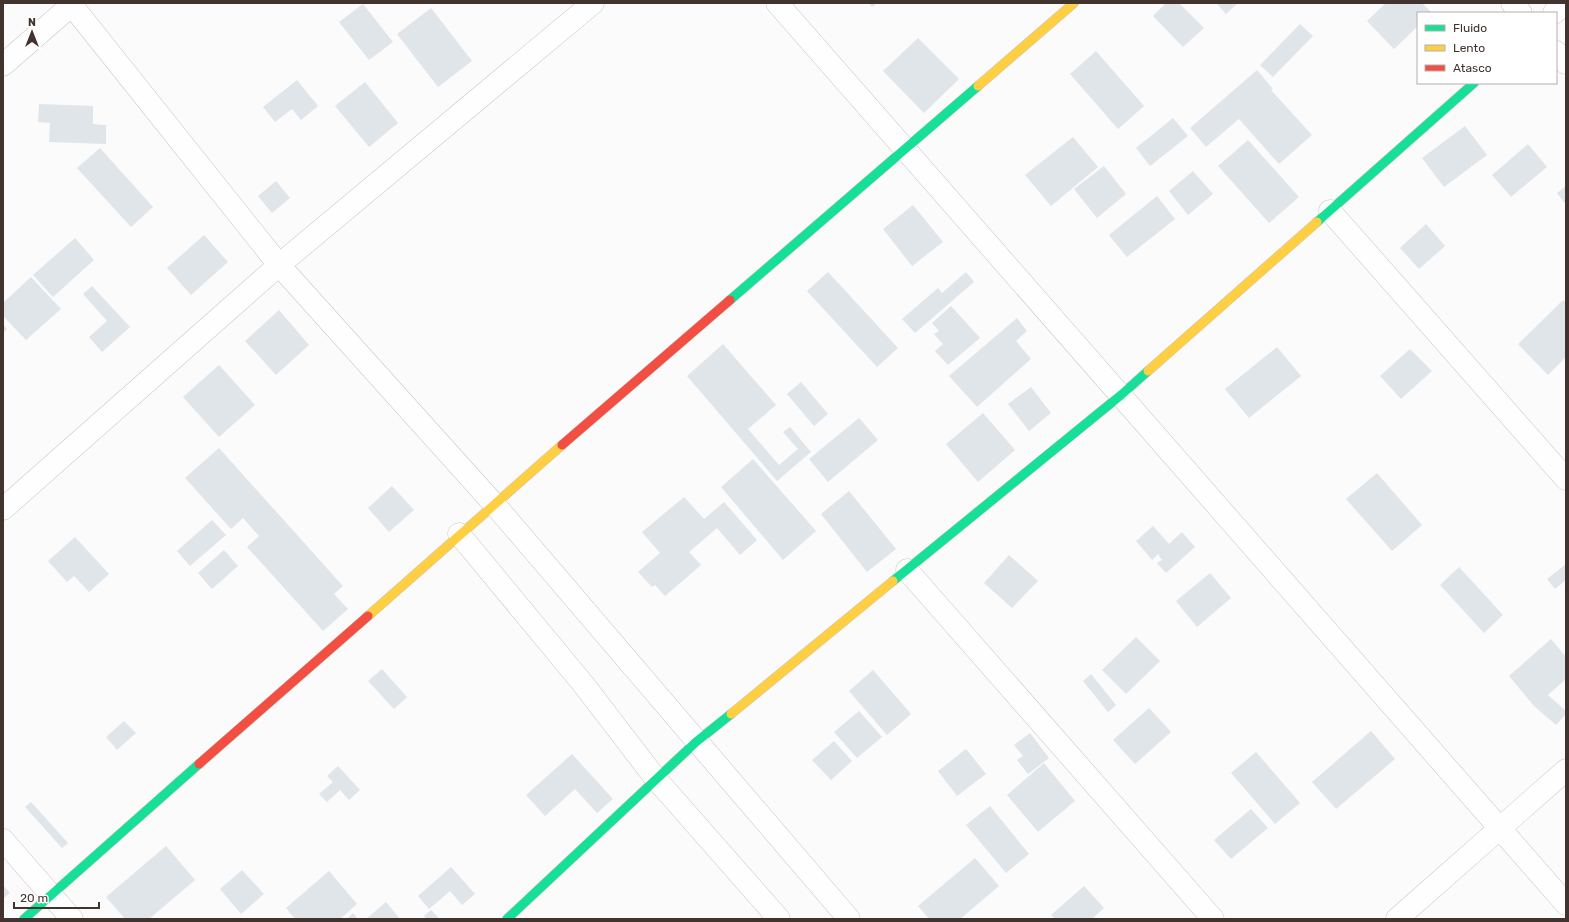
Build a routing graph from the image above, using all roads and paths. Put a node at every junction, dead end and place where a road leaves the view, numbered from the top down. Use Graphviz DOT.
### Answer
graph roads {
  1 [pos="593,3"];
  2 [pos="777,3"];
  3 [pos="1074,3"];
  4 [pos="1512,3"];
  5 [pos="1565,3"];
  6 [pos="72,4"];
  7 [pos="1520,12"];
  8 [pos="1555,12"];
  9 [pos="1557,53"];
  10 [pos="1566,63"];
  11 [pos="3,65"];
  12 [pos="1473,84"];
  13 [pos="906,150"];
  14 [pos="1330,211"];
  15 [pos="279,265"];
  16 [pos="1121,395"];
  17 [pos="1566,480"];
  18 [pos="494,504"];
  19 [pos="3,509"];
  20 [pos="459,534"];
  21 [pos="907,570"];
  22 [pos="696,742"];
  23 [pos="1566,770"];
  24 [pos="656,779"];
  25 [pos="1500,828"];
  26 [pos="3,840"];
  27 [pos="52,895"];
  28 [pos="1566,904"];
  29 [pos="24,919"];
  30 [pos="72,919"];
  31 [pos="507,919"];
  32 [pos="779,919"];
  33 [pos="849,919"];
  34 [pos="1213,919"];
  35 [pos="1397,919"];
  1 -- 15 [label="street"];
  2 -- 13 [label="street"];
  3 -- 13 [label="street"];
  4 -- 7 [label="street"];
  5 -- 8 [label="street"];
  6 -- 11 [label="street"];
  6 -- 15 [label="street"];
  9 -- 10 [label="street"];
  12 -- 14 [label="street"];
  13 -- 16 [label="street"];
  13 -- 18 [label="street"];
  14 -- 16 [label="street"];
  14 -- 17 [label="street"];
  15 -- 18 [label="street"];
  15 -- 19 [label="street"];
  16 -- 21 [label="street"];
  16 -- 25 [label="street"];
  18 -- 20 [label="street"];
  18 -- 22 [label="street"];
  20 -- 24 [label="street"];
  20 -- 27 [label="street"];
  21 -- 22 [label="street"];
  21 -- 34 [label="street"];
  22 -- 24 [label="street"];
  22 -- 33 [label="street"];
  23 -- 25 [label="street"];
  24 -- 31 [label="street"];
  24 -- 32 [label="street"];
  25 -- 28 [label="street"];
  25 -- 35 [label="street"];
  26 -- 27 [label="street"];
  27 -- 29 [label="street"];
  27 -- 30 [label="street"];
}
